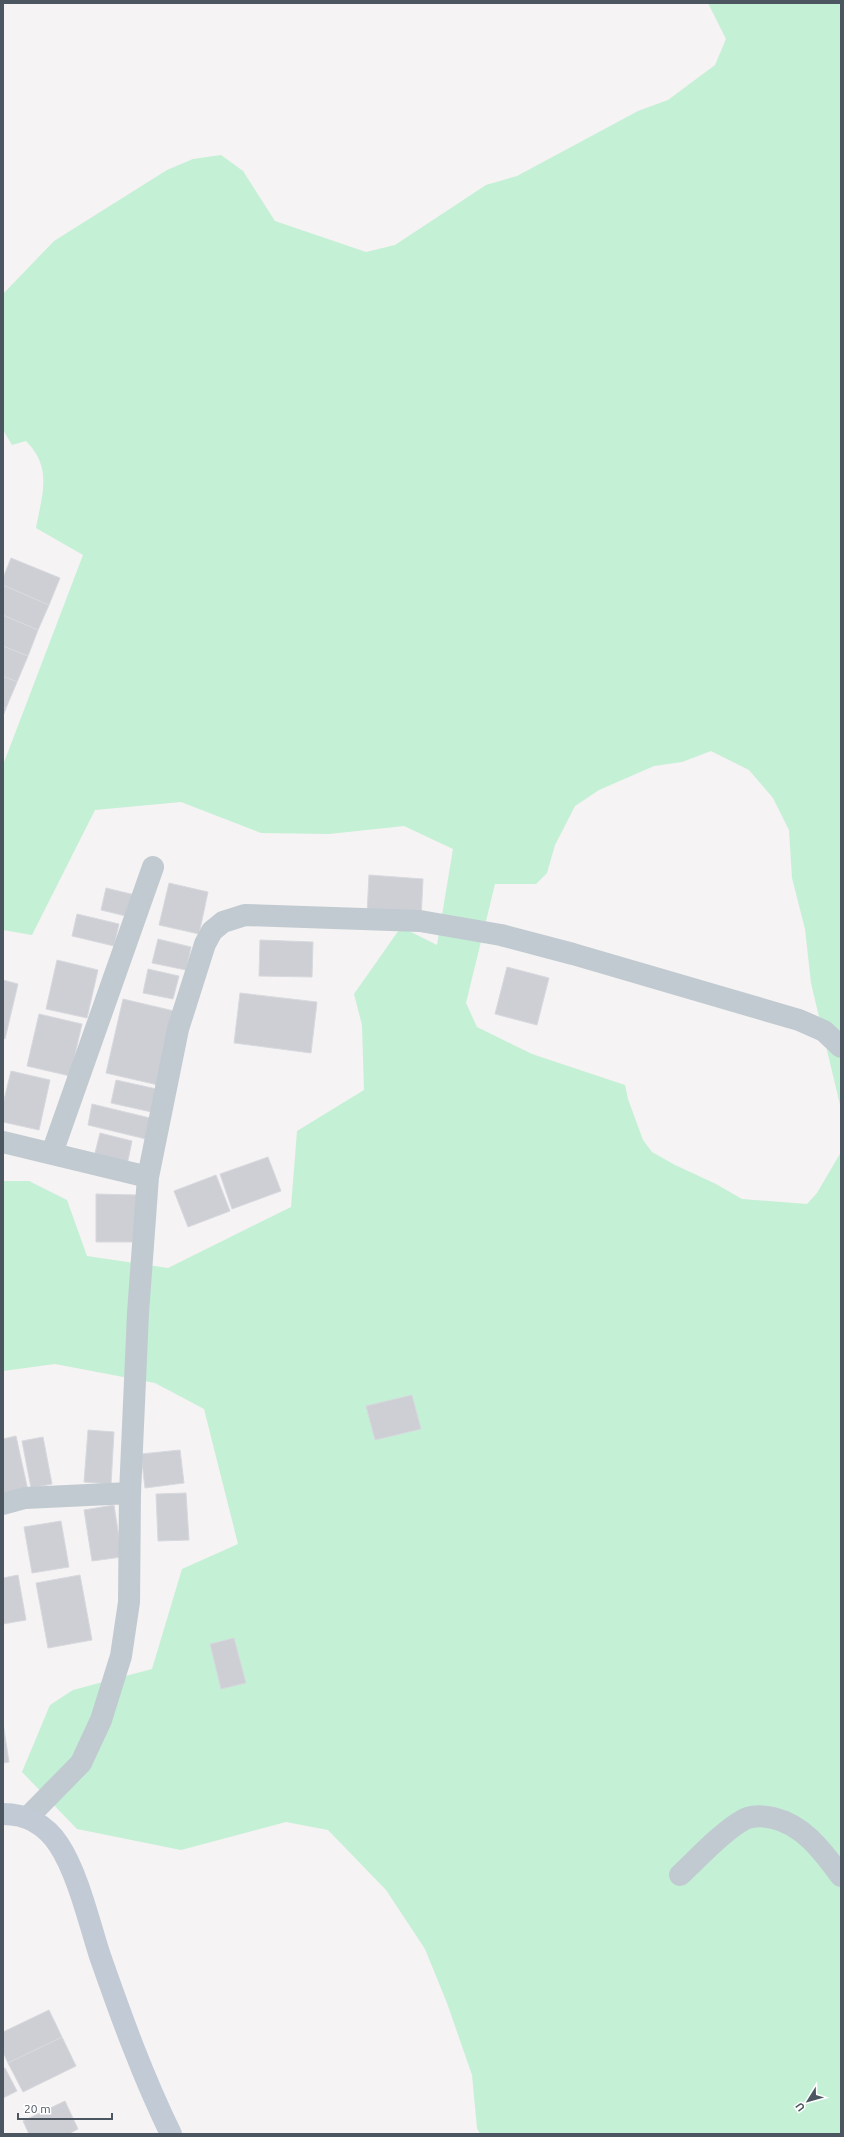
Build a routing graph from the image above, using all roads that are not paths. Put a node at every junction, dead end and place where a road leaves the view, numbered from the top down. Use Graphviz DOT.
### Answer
graph roads {
  1 [pos="153,867"];
  2 [pos="841,1047"];
  3 [pos="3,1142"];
  4 [pos="52,1153"];
  5 [pos="148,1177"];
  6 [pos="130,1493"];
  7 [pos="3,1504"];
  8 [pos="3,1814"];
  9 [pos="28,1817"];
  10 [pos="680,1875"];
  11 [pos="841,1876"];
  12 [pos="171,2134"];
  1 -- 4 [label="street"];
  2 -- 5 [label="street"];
  3 -- 4 [label="street"];
  4 -- 5 [label="street"];
  5 -- 6 [label="street"];
  6 -- 7 [label="street"];
  6 -- 9 [label="street"];
  8 -- 9 [label="main road"];
  9 -- 12 [label="main road"];
  10 -- 11 [label="street"];
}
